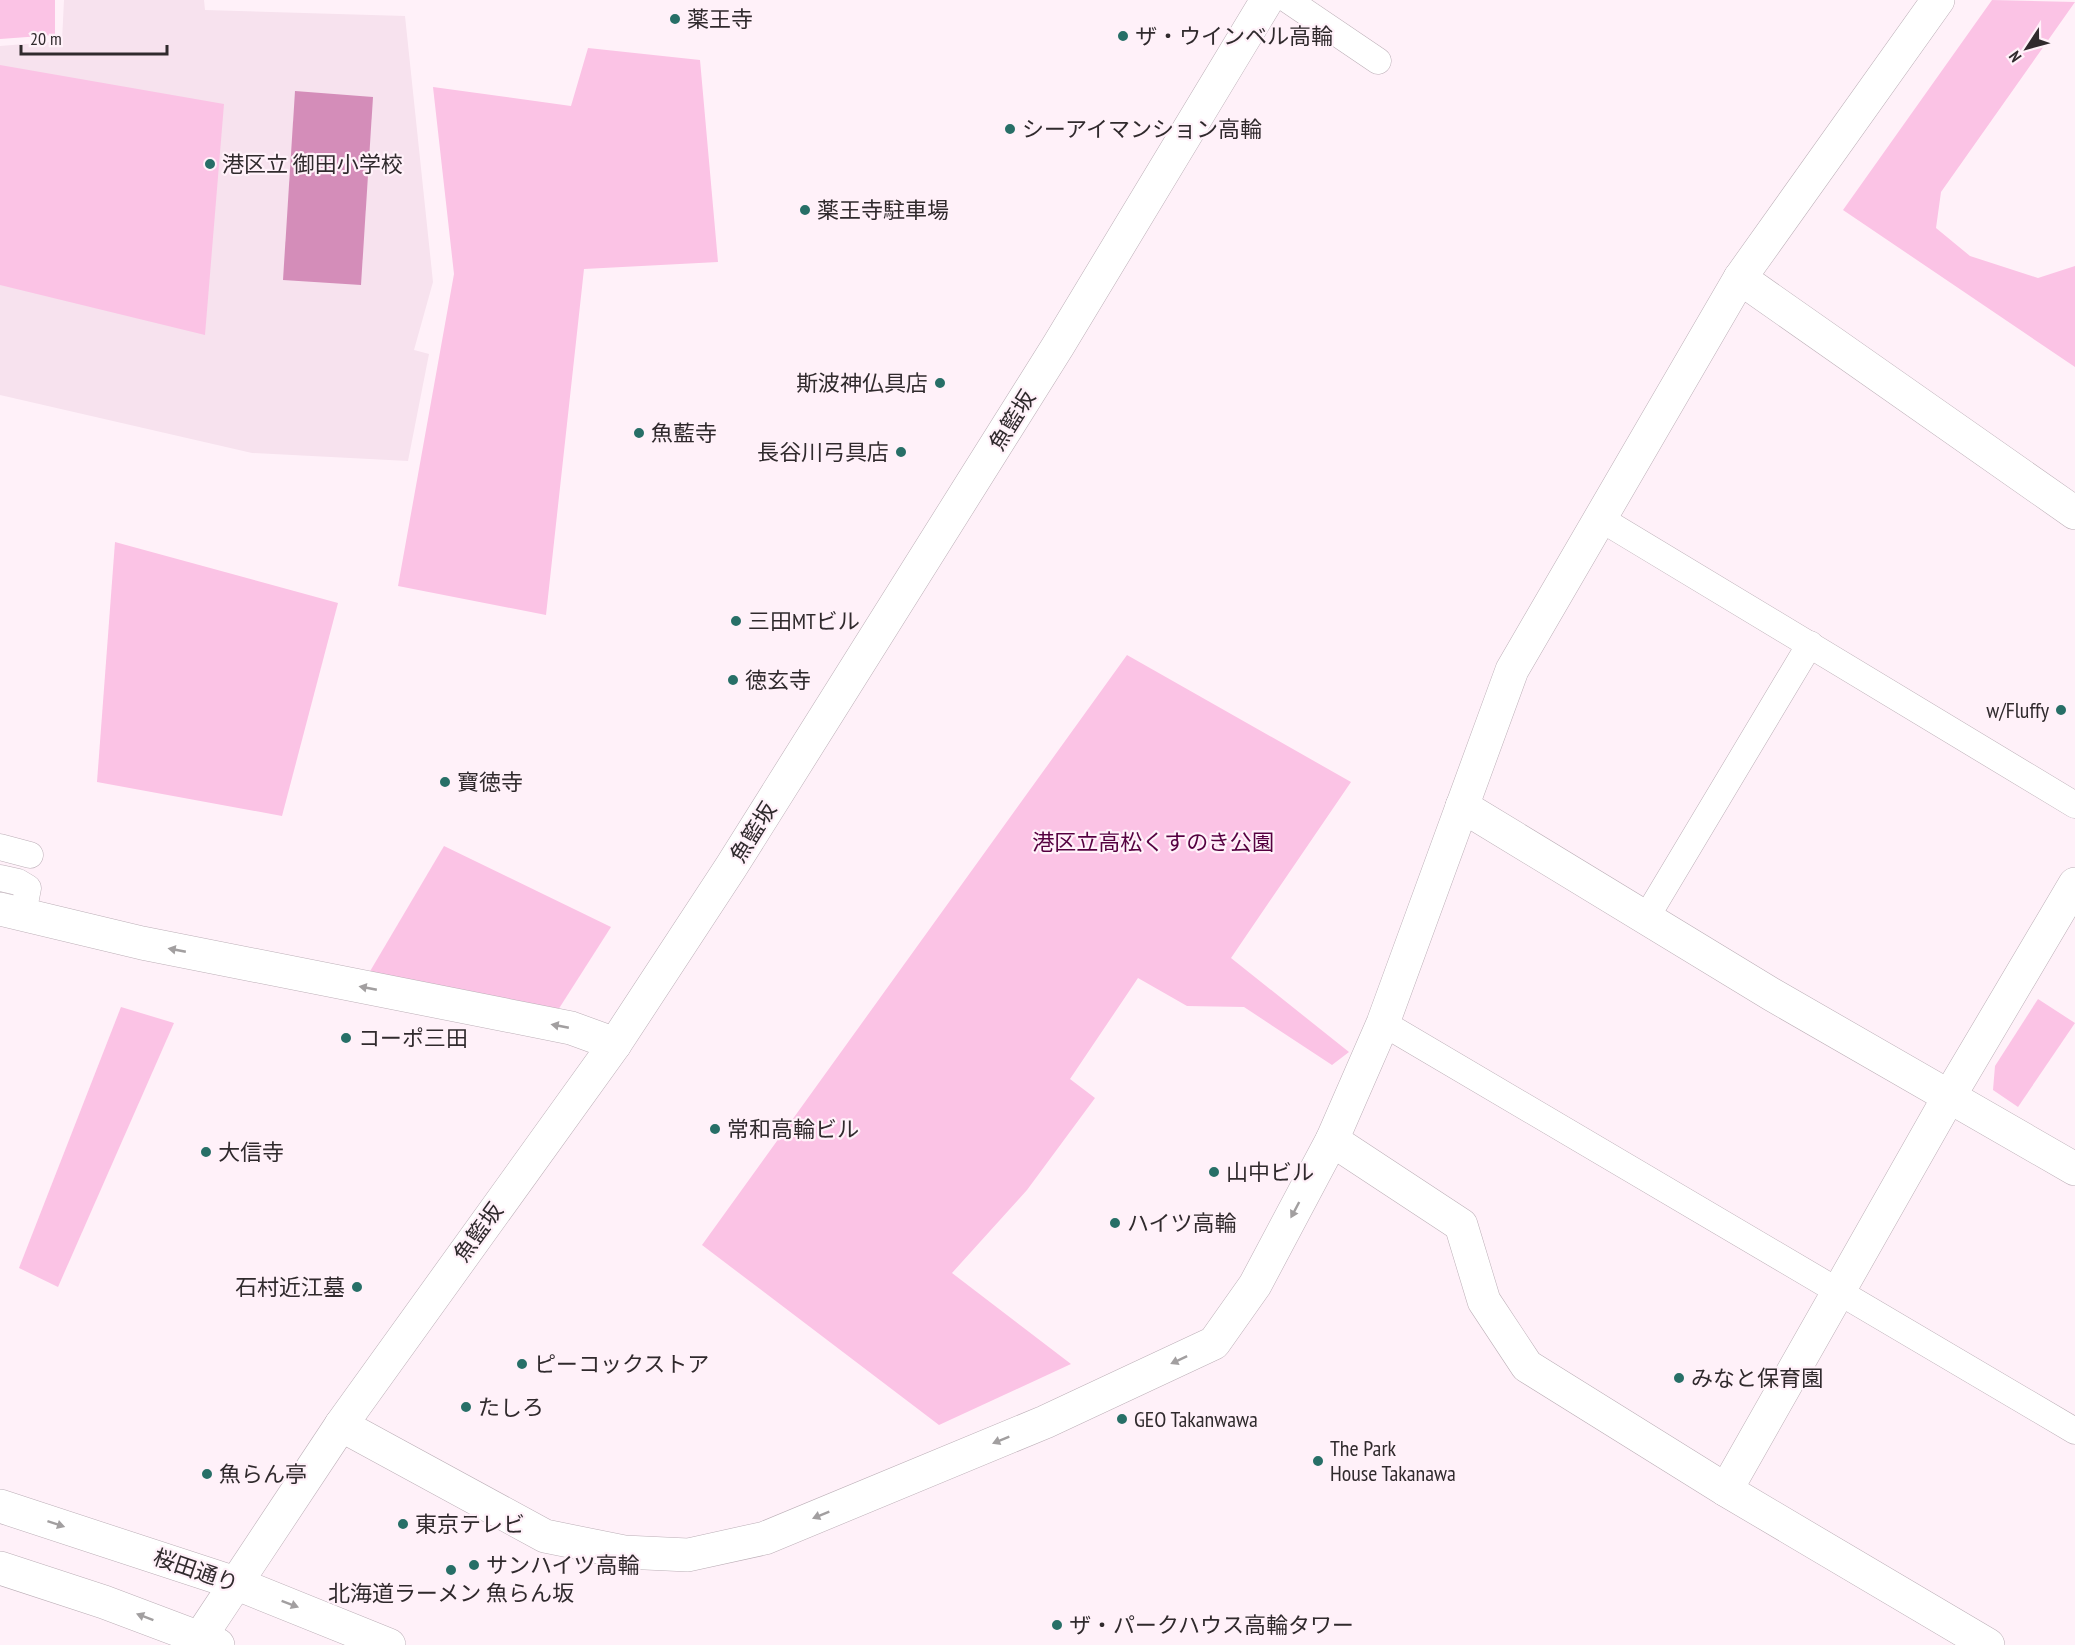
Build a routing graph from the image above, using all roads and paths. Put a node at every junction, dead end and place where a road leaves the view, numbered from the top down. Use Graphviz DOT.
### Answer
graph roads {
  1 [pos="1267,0"];
  2 [pos="1288,0"];
  3 [pos="1938,0"];
  4 [pos="1378,60"];
  5 [pos="1740,278"];
  6 [pos="2075,513"];
  7 [pos="1601,519"];
  8 [pos="1810,644"];
  9 [pos="2075,805"];
  10 [pos="1462,806"];
  11 [pos="0,847"];
  12 [pos="30,855"];
  13 [pos="0,878"];
  14 [pos="2075,884"];
  15 [pos="12,911"];
  16 [pos="1646,918"];
  17 [pos="1383,1023"];
  18 [pos="615,1044"];
  19 [pos="1950,1095"];
  20 [pos="1332,1140"];
  21 [pos="2075,1169"];
  22 [pos="1838,1293"];
  23 [pos="341,1425"];
  24 [pos="2075,1431"];
  25 [pos="1726,1490"];
  26 [pos="0,1506"];
  27 [pos="0,1568"];
  28 [pos="235,1583"];
  29 [pos="204,1643"];
  30 [pos="389,1645"];
  31 [pos="1988,1645"];
  1 -- 18 [label="main road, 魚籃坂"];
  2 -- 4 [label="lane"];
  3 -- 5 [label="main road"];
  5 -- 6 [label="main road"];
  5 -- 7 [label="main road"];
  7 -- 8 [label="lane"];
  7 -- 10 [label="main road"];
  8 -- 9 [label="lane"];
  8 -- 16 [label="lane"];
  10 -- 16 [label="main road"];
  10 -- 17 [label="main road"];
  11 -- 12 [label="lane"];
  13 -- 15 [label="lane"];
  14 -- 19 [label="main road"];
  18 -- 15 [label="main road, one-way"];
  16 -- 19 [label="main road"];
  17 -- 20 [label="main road"];
  17 -- 22 [label="lane"];
  18 -- 23 [label="main road, 魚籃坂"];
  19 -- 21 [label="main road"];
  19 -- 22 [label="main road"];
  20 -- 23 [label="main road, one-way"];
  20 -- 25 [label="main road"];
  22 -- 24 [label="lane"];
  22 -- 25 [label="main road"];
  23 -- 28 [label="main road, 魚籃坂"];
  25 -- 31 [label="main road"];
  26 -- 28 [label="main road, 桜田通り, one-way"];
  29 -- 27 [label="main road, one-way"];
  28 -- 29 [label="main road, 魚籃坂"];
  28 -- 30 [label="main road, 桜田通り, one-way"];
}
